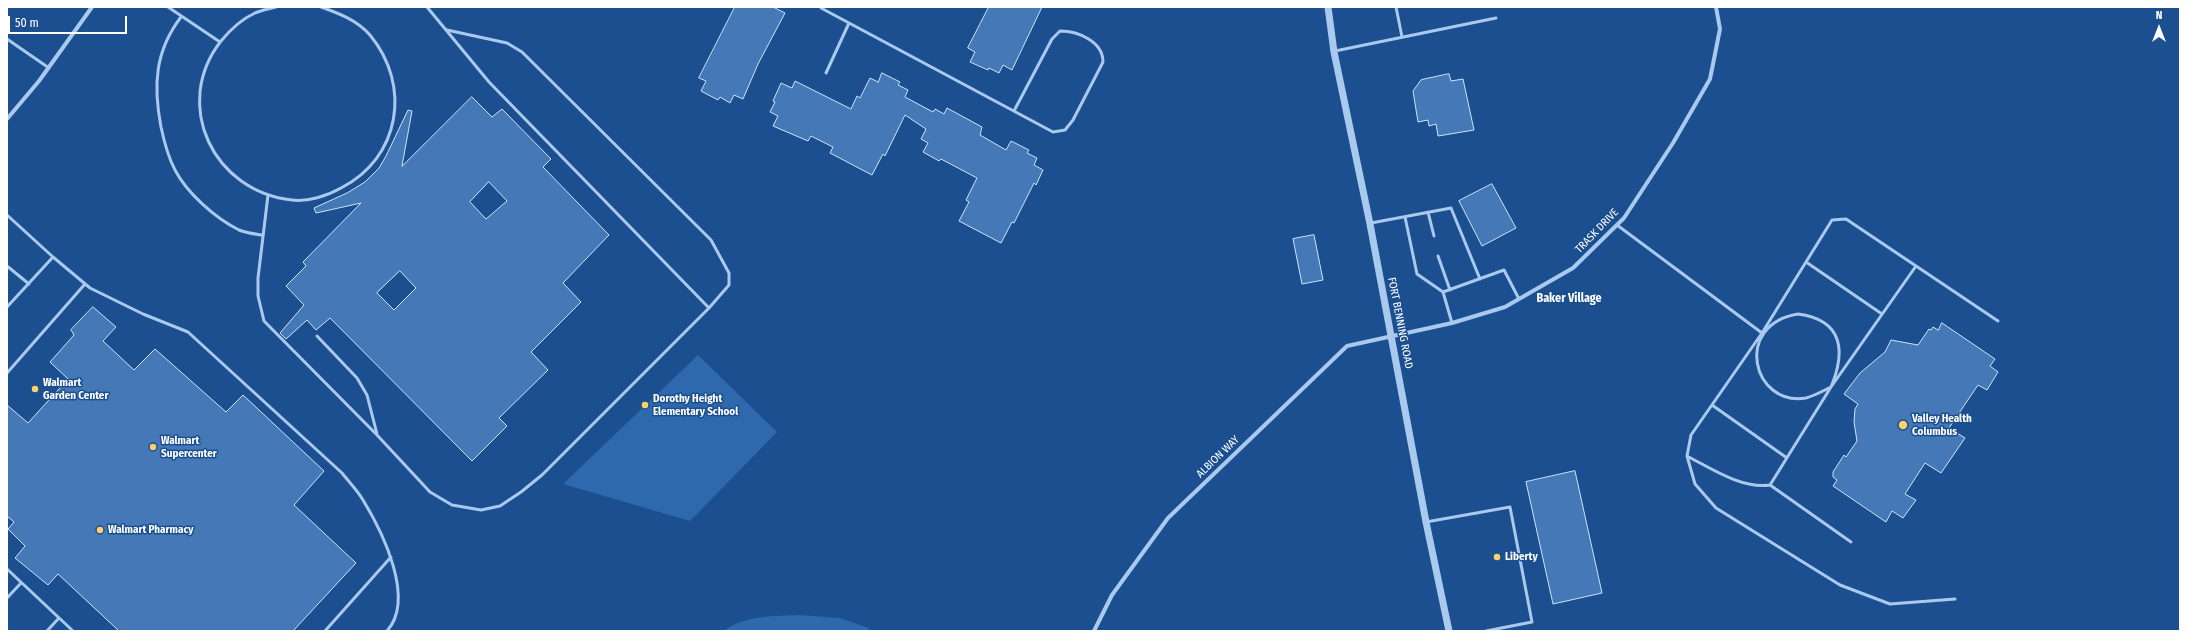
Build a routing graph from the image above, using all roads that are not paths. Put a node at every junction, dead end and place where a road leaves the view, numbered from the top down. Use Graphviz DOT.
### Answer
graph roads {
  1 [pos="92,7"];
  2 [pos="168,7"];
  3 [pos="276,7"];
  4 [pos="320,7"];
  5 [pos="427,7"];
  6 [pos="821,7"];
  7 [pos="1323,7"];
  8 [pos="1328,7"];
  9 [pos="1396,7"];
  10 [pos="1716,7"];
  11 [pos="181,17"];
  12 [pos="1496,18"];
  13 [pos="1329,20"];
  14 [pos="849,23"];
  15 [pos="447,30"];
  16 [pos="1402,37"];
  17 [pos="7,39"];
  18 [pos="220,42"];
  19 [pos="1334,52"];
  20 [pos="49,68"];
  21 [pos="826,73"];
  22 [pos="1014,111"];
  23 [pos="7,119"];
  24 [pos="268,195"];
  25 [pos="1428,212"];
  26 [pos="7,215"];
  27 [pos="1405,217"];
  28 [pos="1370,224"];
  29 [pos="1617,225"];
  30 [pos="262,235"];
  31 [pos="1434,236"];
  32 [pos="1438,256"];
  33 [pos="53,257"];
  34 [pos="1806,262"];
  35 [pos="7,266"];
  36 [pos="1916,266"];
  37 [pos="1480,279"];
  38 [pos="29,284"];
  39 [pos="85,284"];
  40 [pos="1450,290"];
  41 [pos="1443,292"];
  42 [pos="1519,299"];
  43 [pos="7,307"];
  44 [pos="709,308"];
  45 [pos="1882,314"];
  46 [pos="1998,321"];
  47 [pos="1452,323"];
  48 [pos="1762,333"];
  49 [pos="317,336"];
  50 [pos="1390,336"];
  51 [pos="7,373"];
  52 [pos="1831,387"];
  53 [pos="1712,405"];
  54 [pos="377,434"];
  55 [pos="1687,456"];
  56 [pos="1787,458"];
  57 [pos="1770,485"];
  58 [pos="1426,522"];
  59 [pos="1851,542"];
  60 [pos="391,557"];
  61 [pos="7,569"];
  62 [pos="21,583"];
  63 [pos="7,598"];
  64 [pos="1955,599"];
  65 [pos="59,618"];
  66 [pos="47,631"];
  67 [pos="73,631"];
  68 [pos="325,631"];
  69 [pos="387,631"];
  70 [pos="1094,631"];
  71 [pos="1449,631"];
  72 [pos="1486,631"];
  1 -- 20 [label="street"];
  2 -- 11 [label="lane"];
  3 -- 18 [label="lane"];
  4 -- 24 [label="lane"];
  5 -- 15 [label="lane"];
  6 -- 14 [label="lane"];
  7 -- 13 [label="street, FORT BENNING ROAD"];
  8 -- 13 [label="street, FORT BENNING ROAD"];
  9 -- 16 [label="lane"];
  10 -- 29 [label="street, TRASK DRIVE"];
  11 -- 18 [label="lane"];
  11 -- 30 [label="lane"];
  12 -- 16 [label="lane"];
  13 -- 19 [label="street, FORT BENNING ROAD"];
  14 -- 21 [label="lane"];
  14 -- 22 [label="lane"];
  15 -- 44 [label="lane"];
  15 -- 44 [label="lane"];
  16 -- 19 [label="lane"];
  17 -- 20 [label="lane"];
  18 -- 24 [label="lane"];
  19 -- 28 [label="street, FORT BENNING ROAD"];
  20 -- 23 [label="street"];
  22 -- 22 [label="lane"];
  24 -- 30 [label="lane"];
  25 -- 27 [label="lane"];
  25 -- 31 [label="lane"];
  25 -- 37 [label="lane"];
  26 -- 33 [label="lane"];
  27 -- 28 [label="lane"];
  27 -- 41 [label="lane"];
  28 -- 50 [label="street, FORT BENNING ROAD"];
  29 -- 42 [label="street, TRASK DRIVE"];
  29 -- 48 [label="lane"];
  30 -- 54 [label="lane"];
  32 -- 40 [label="lane"];
  33 -- 38 [label="lane"];
  33 -- 39 [label="lane"];
  34 -- 36 [label="lane"];
  34 -- 45 [label="lane"];
  34 -- 48 [label="lane"];
  35 -- 38 [label="lane"];
  36 -- 45 [label="lane"];
  36 -- 46 [label="lane"];
  37 -- 40 [label="lane"];
  37 -- 42 [label="lane"];
  38 -- 43 [label="lane"];
  39 -- 51 [label="lane"];
  39 -- 60 [label="lane"];
  40 -- 41 [label="lane"];
  41 -- 47 [label="lane"];
  42 -- 47 [label="street, TRASK DRIVE"];
  44 -- 54 [label="lane"];
  45 -- 52 [label="lane"];
  47 -- 50 [label="street, TRASK DRIVE"];
  48 -- 52 [label="lane"];
  48 -- 52 [label="lane"];
  48 -- 53 [label="lane"];
  49 -- 54 [label="lane"];
  50 -- 58 [label="street, FORT BENNING ROAD"];
  50 -- 70 [label="street, ALBION WAY"];
  52 -- 56 [label="lane"];
  53 -- 55 [label="lane"];
  53 -- 56 [label="lane"];
  55 -- 57 [label="lane"];
  55 -- 64 [label="lane"];
  56 -- 57 [label="lane"];
  57 -- 59 [label="lane"];
  58 -- 71 [label="street, FORT BENNING ROAD"];
  58 -- 72 [label="lane"];
  60 -- 68 [label="lane"];
  60 -- 69 [label="lane"];
  61 -- 62 [label="lane"];
  62 -- 63 [label="lane"];
  62 -- 65 [label="lane"];
  65 -- 66 [label="lane"];
  65 -- 67 [label="lane"];
}
